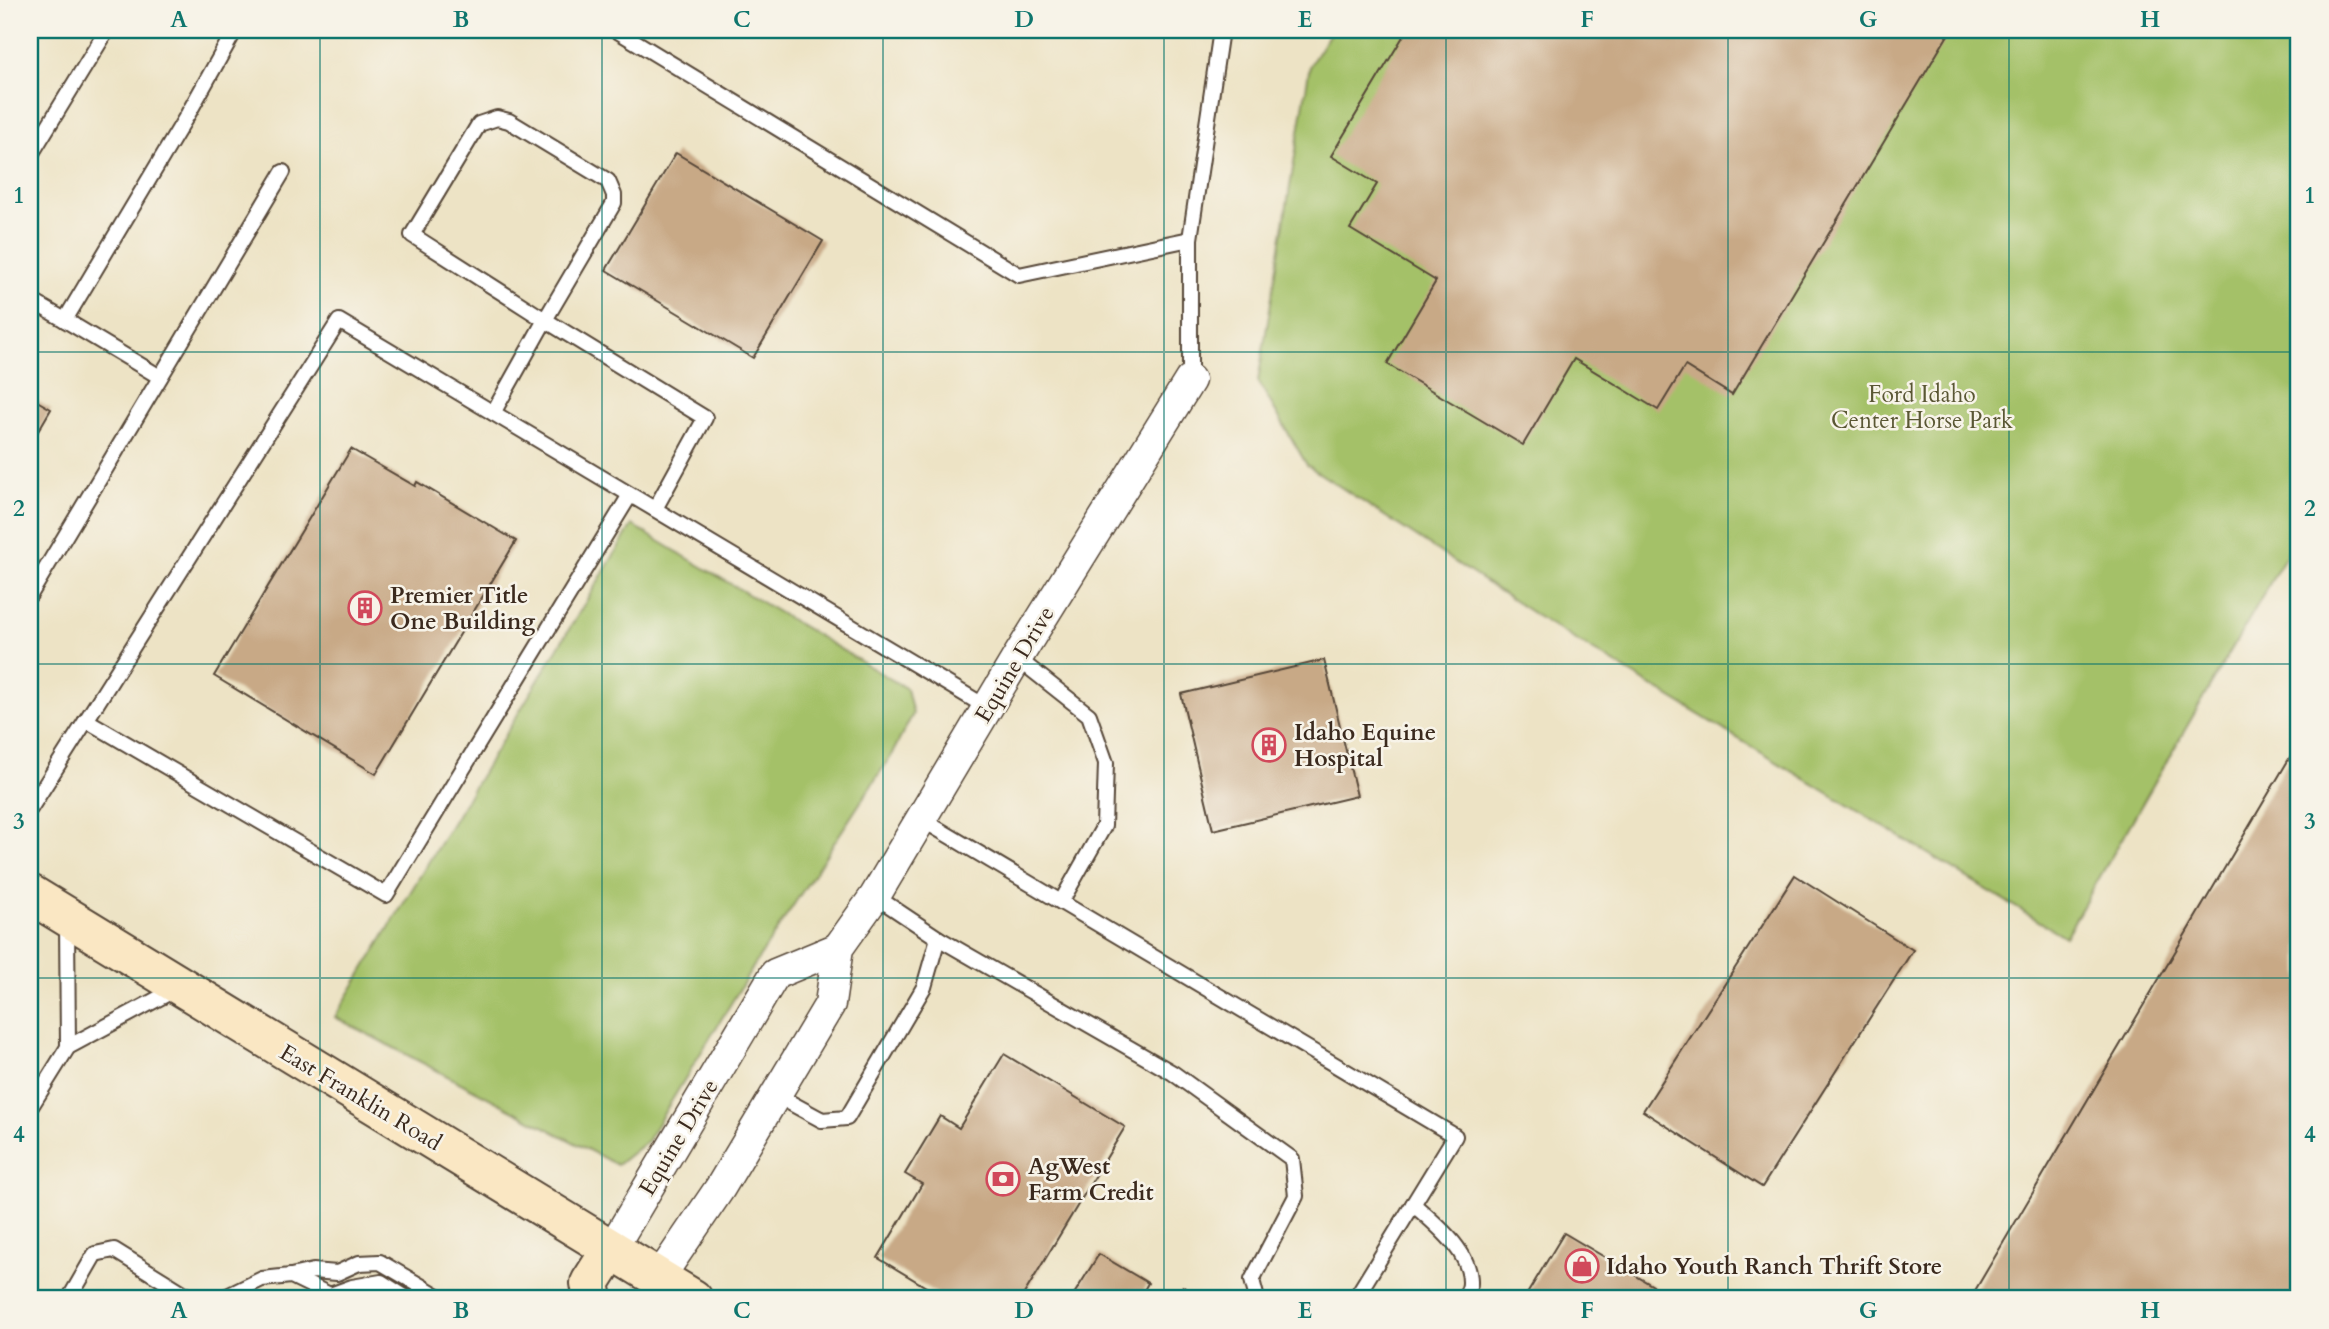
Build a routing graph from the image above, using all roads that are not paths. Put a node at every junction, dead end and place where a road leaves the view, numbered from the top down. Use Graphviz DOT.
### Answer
graph roads {
  1 [pos="107,30"];
  2 [pos="234,30"];
  3 [pos="616,30"];
  4 [pos="1221,30"];
  5 [pos="30,156"];
  6 [pos="283,172"];
  7 [pos="1191,239"];
  8 [pos="30,300"];
  9 [pos="65,320"];
  10 [pos="545,320"];
  11 [pos="160,377"];
  12 [pos="1189,380"];
  13 [pos="492,413"];
  14 [pos="630,495"];
  15 [pos="655,509"];
  16 [pos="30,595"];
  17 [pos="1017,658"];
  18 [pos="988,708"];
  19 [pos="86,720"];
  20 [pos="30,809"];
  21 [pos="921,819"];
  22 [pos="30,894"];
  23 [pos="875,895"];
  24 [pos="1060,902"];
  25 [pos="67,917"];
  26 [pos="938,938"];
  27 [pos="838,947"];
  28 [pos="181,986"];
  29 [pos="68,1047"];
  30 [pos="776,1095"];
  31 [pos="30,1108"];
  32 [pos="1413,1204"];
  33 [pos="611,1250"];
  34 [pos="290,1276"];
  35 [pos="652,1289"];
  36 [pos="68,1299"];
  37 [pos="192,1299"];
  38 [pos="221,1299"];
  39 [pos="408,1299"];
  40 [pos="443,1299"];
  41 [pos="593,1299"];
  42 [pos="693,1299"];
  43 [pos="1257,1299"];
  44 [pos="1355,1299"];
  45 [pos="1465,1299"];
  1 -- 5 [label="lane"];
  2 -- 9 [label="lane"];
  3 -- 7 [label="lane"];
  4 -- 7 [label="lane"];
  6 -- 11 [label="lane"];
  7 -- 12 [label="lane"];
  8 -- 9 [label="lane"];
  9 -- 11 [label="lane"];
  10 -- 10 [label="lane"];
  10 -- 13 [label="lane"];
  10 -- 15 [label="lane"];
  11 -- 16 [label="lane"];
  12 -- 17 [label="street, Equine Drive"];
  13 -- 14 [label="lane"];
  13 -- 19 [label="lane"];
  14 -- 15 [label="lane"];
  14 -- 19 [label="lane"];
  15 -- 18 [label="lane"];
  17 -- 18 [label="street, Equine Drive"];
  17 -- 24 [label="lane"];
  18 -- 21 [label="street, Equine Drive"];
  19 -- 20 [label="lane"];
  21 -- 23 [label="street, Equine Drive"];
  21 -- 24 [label="lane"];
  22 -- 25 [label="main road, East Franklin Road"];
  23 -- 26 [label="lane"];
  23 -- 27 [label="street, Equine Drive"];
  24 -- 32 [label="lane"];
  25 -- 28 [label="main road, East Franklin Road"];
  25 -- 29 [label="lane"];
  26 -- 30 [label="lane"];
  26 -- 43 [label="lane"];
  27 -- 30 [label="street, Equine Drive"];
  27 -- 33 [label="street, Equine Drive"];
  28 -- 29 [label="lane"];
  28 -- 33 [label="main road, East Franklin Road"];
  29 -- 31 [label="lane"];
  30 -- 35 [label="street, Equine Drive"];
  32 -- 44 [label="lane"];
  32 -- 45 [label="lane"];
  33 -- 35 [label="main road, East Franklin Road"];
  33 -- 41 [label="main road"];
  34 -- 38 [label="lane"];
  34 -- 39 [label="lane"];
  34 -- 40 [label="lane"];
  35 -- 42 [label="main road, East Franklin Road"];
  36 -- 37 [label="lane"];
}
